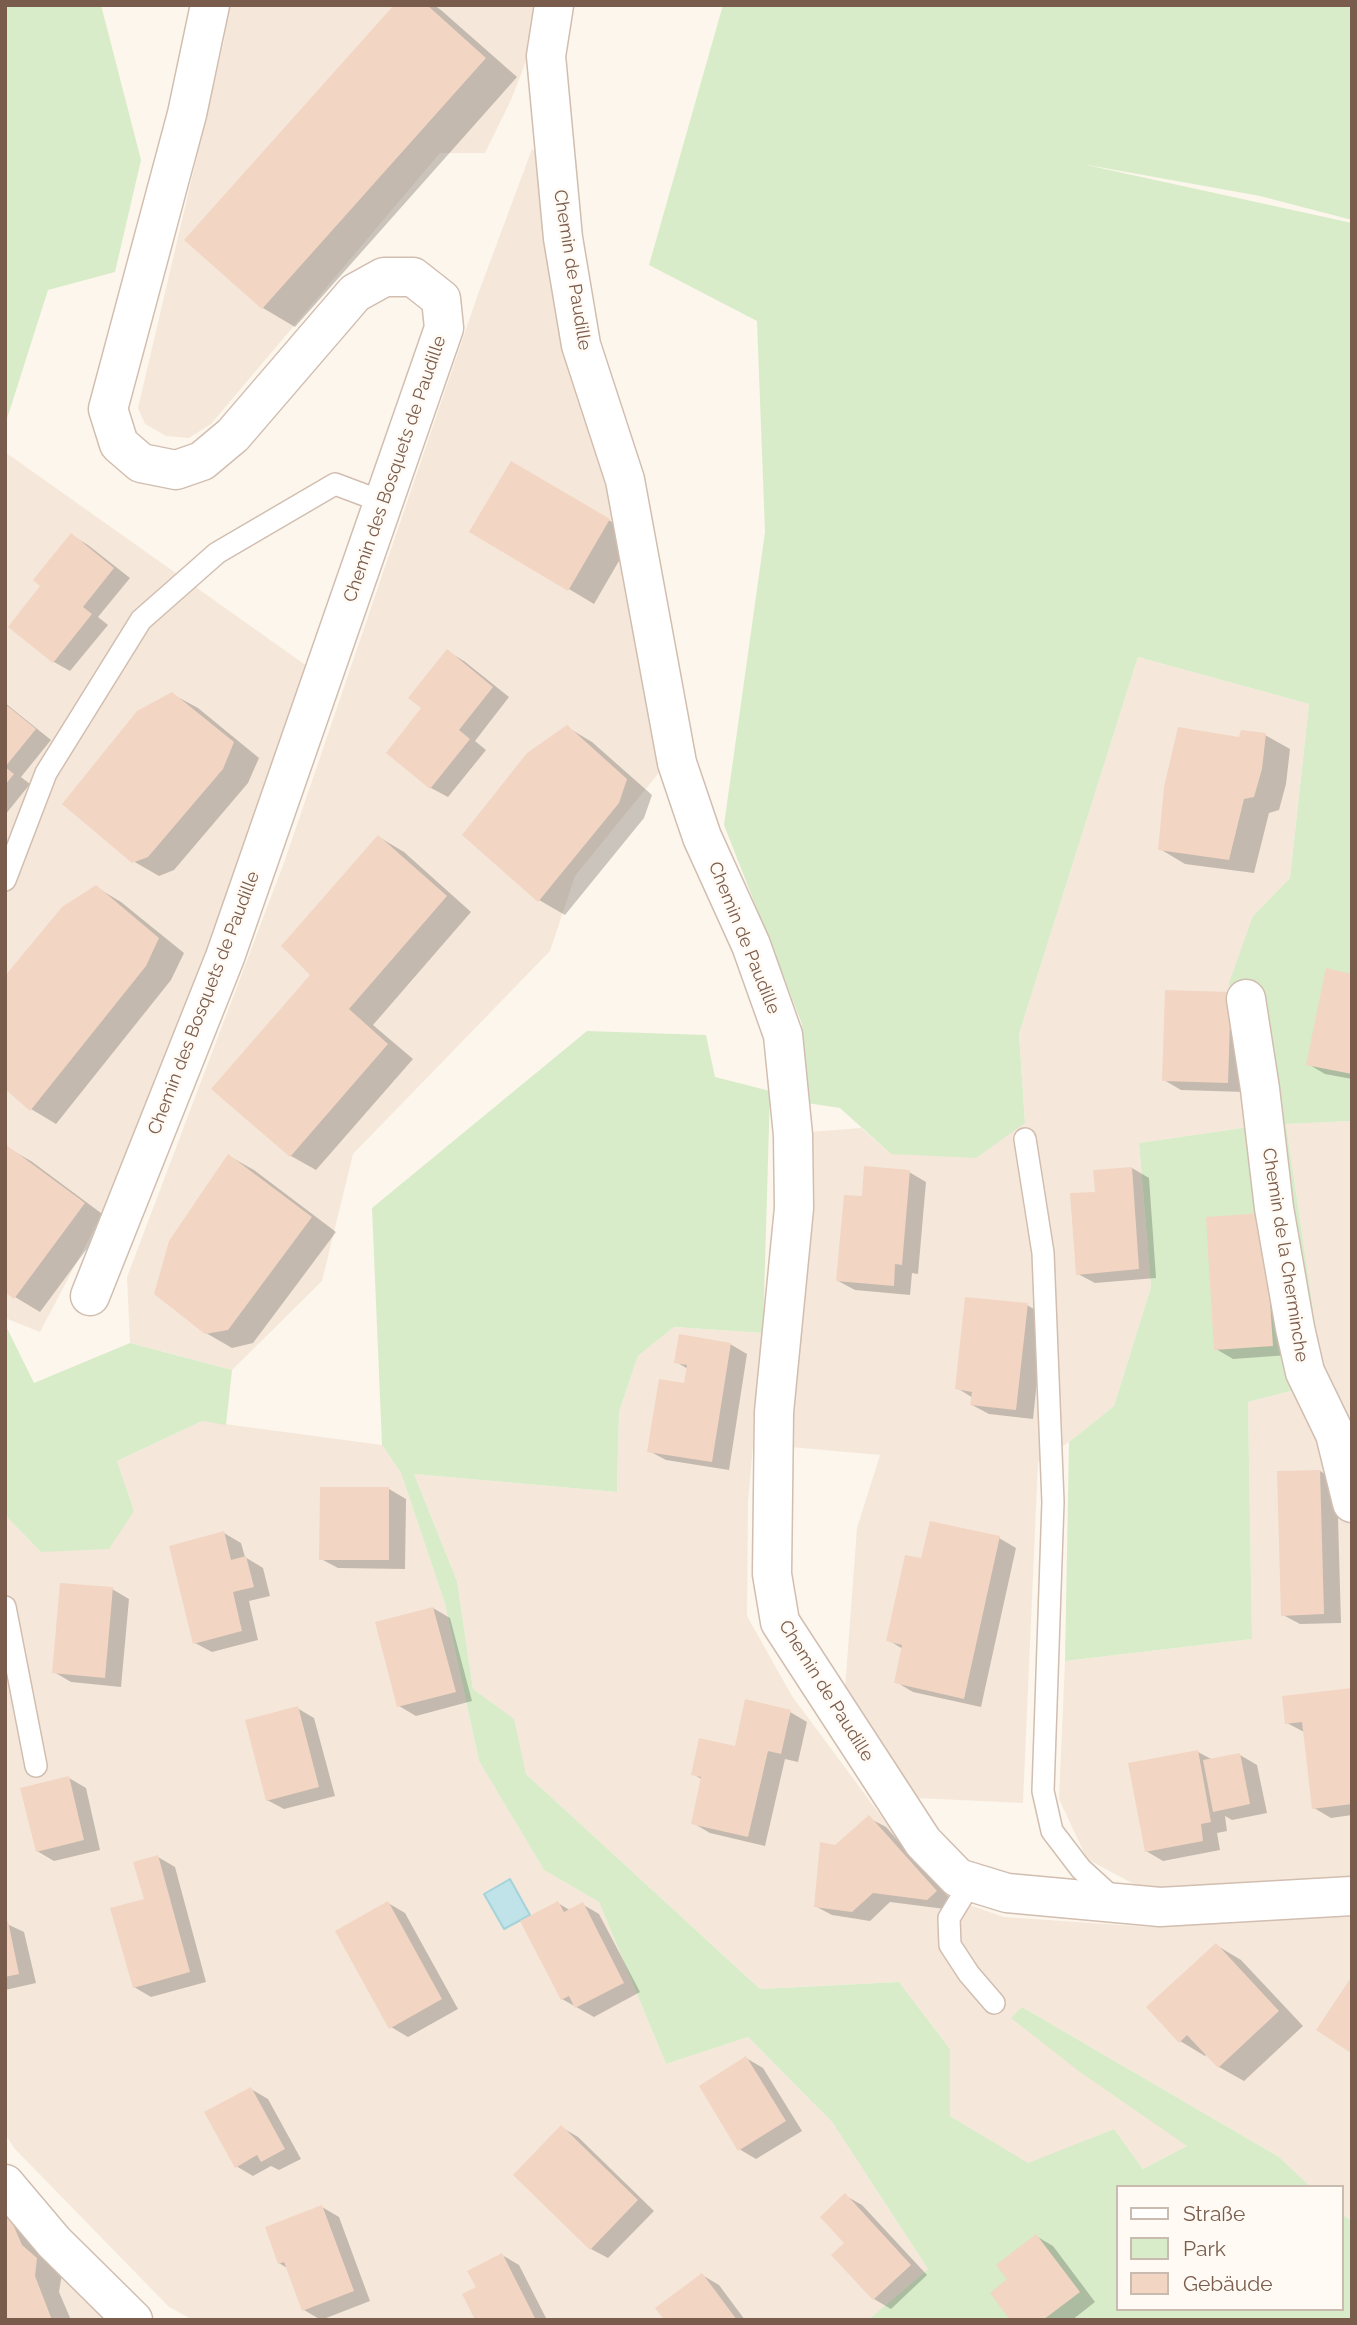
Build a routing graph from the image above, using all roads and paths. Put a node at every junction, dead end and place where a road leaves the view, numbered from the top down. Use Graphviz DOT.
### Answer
graph roads {
  1 [pos="209,5"];
  2 [pos="554,5"];
  3 [pos="383,502"];
  4 [pos="5,880"];
  5 [pos="1245,999"];
  6 [pos="1025,1139"];
  7 [pos="90,1296"];
  8 [pos="1352,1503"];
  9 [pos="5,1607"];
  10 [pos="36,1766"];
  11 [pos="971,1882"];
  12 [pos="1352,1896"];
  13 [pos="1119,1903"];
  14 [pos="994,2003"];
  15 [pos="5,2184"];
  16 [pos="133,2320"];
  1 -- 3 [label="street, Chemin des Bosquets de Paudille"];
  2 -- 11 [label="street, Chemin de Paudille"];
  3 -- 4 [label="lane"];
  3 -- 7 [label="street, Chemin des Bosquets de Paudille"];
  5 -- 8 [label="street, Chemin de la Cherminche"];
  6 -- 13 [label="lane"];
  9 -- 10 [label="lane"];
  11 -- 13 [label="street, Chemin de Paudille"];
  11 -- 14 [label="lane"];
  12 -- 13 [label="street, Chemin de Paudille"];
  15 -- 16 [label="street"];
}
